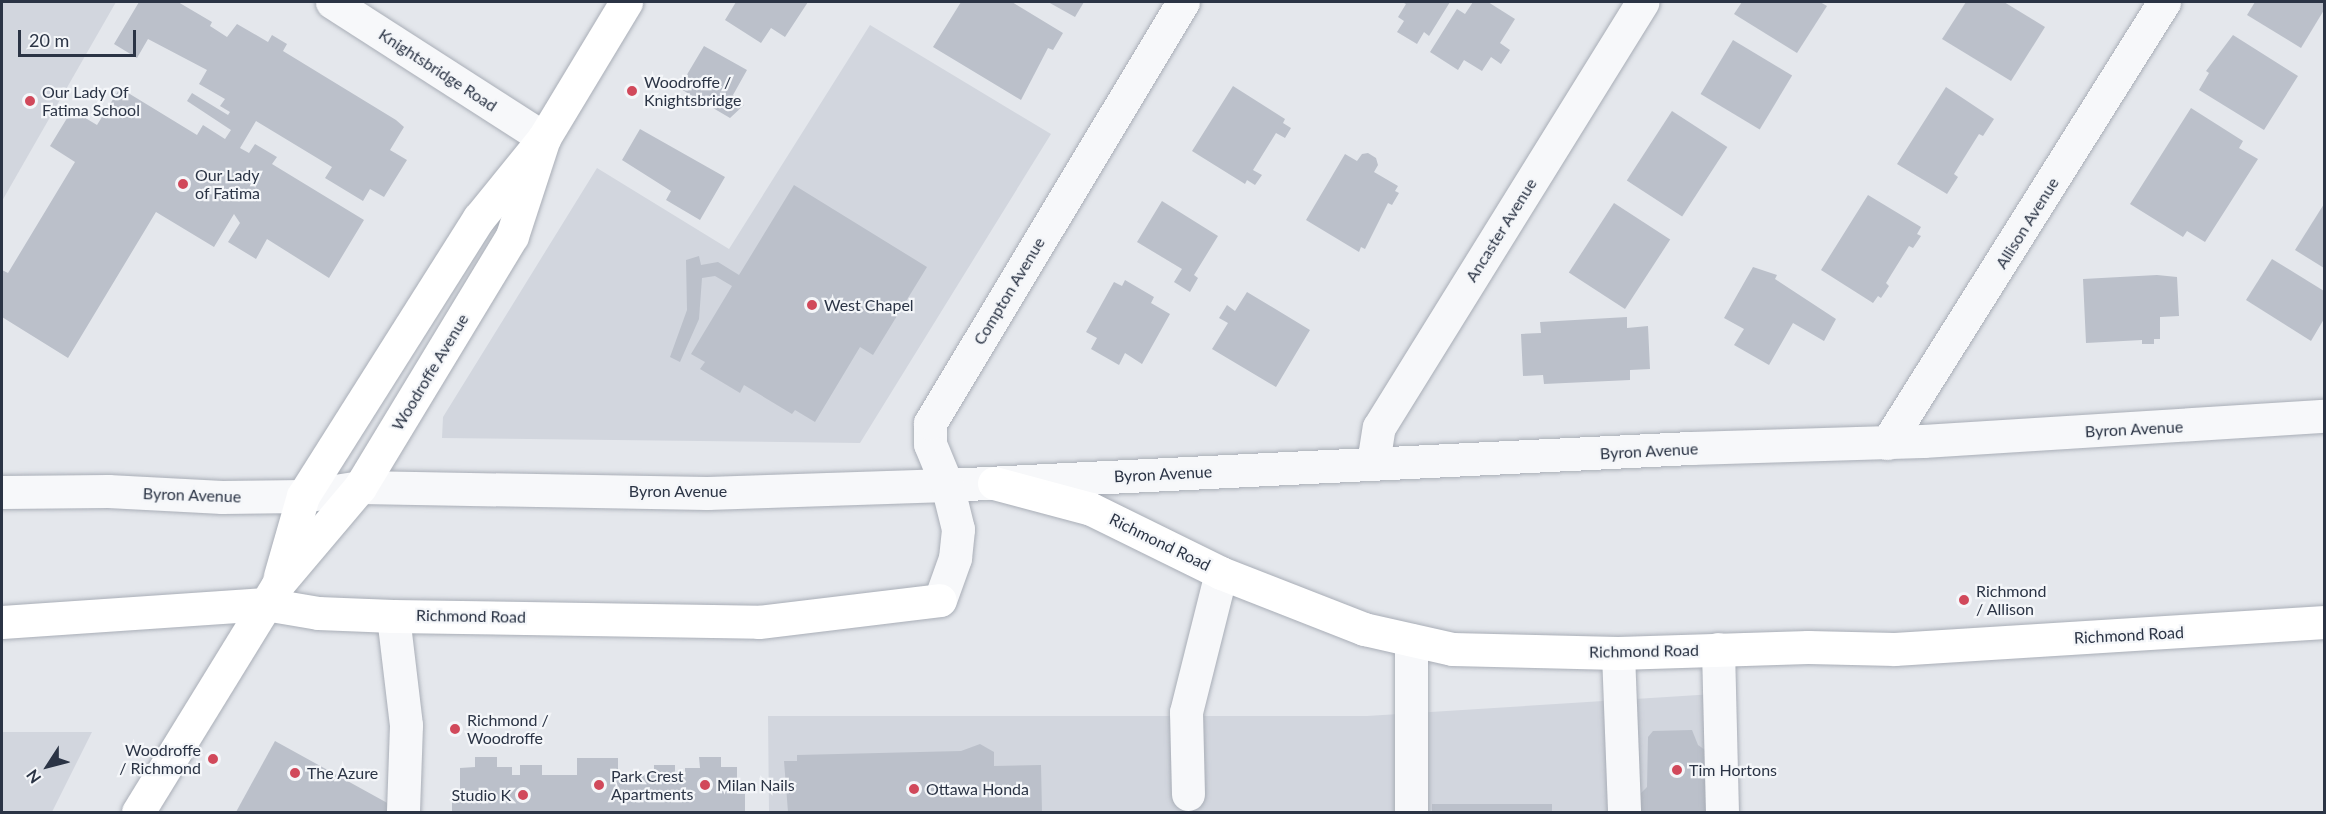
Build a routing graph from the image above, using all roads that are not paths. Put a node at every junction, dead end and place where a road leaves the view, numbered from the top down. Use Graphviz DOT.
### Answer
graph roads {
  1 [pos="332,2"];
  2 [pos="626,2"];
  3 [pos="1183,2"];
  4 [pos="2164,2"];
  5 [pos="1633,5"];
  6 [pos="544,138"];
  7 [pos="2325,416"];
  8 [pos="1887,443"];
  9 [pos="1373,463"];
  10 [pos="994,483"];
  11 [pos="947,485"];
  12 [pos="2,492"];
  13 [pos="303,496"];
  14 [pos="352,498"];
  15 [pos="1221,573"];
  16 [pos="271,594"];
  17 [pos="940,600"];
  18 [pos="393,616"];
  19 [pos="2,622"];
  20 [pos="2325,622"];
  21 [pos="1411,640"];
  22 [pos="1718,649"];
  23 [pos="1618,653"];
  24 [pos="1188,794"];
  25 [pos="138,813"];
  26 [pos="403,813"];
  27 [pos="1411,813"];
  28 [pos="1624,813"];
  29 [pos="1722,813"];
  1 -- 6 [label="street, Knightsbridge Road"];
  2 -- 6 [label="main road, Woodroffe Avenue"];
  3 -- 11 [label="street, Compton Avenue"];
  4 -- 8 [label="street, Allison Avenue"];
  5 -- 9 [label="street, Ancaster Avenue"];
  6 -- 13 [label="main road, Woodroffe Avenue"];
  6 -- 14 [label="main road, Woodroffe Avenue"];
  7 -- 8 [label="street, Byron Avenue"];
  8 -- 9 [label="street, Byron Avenue"];
  9 -- 10 [label="street, Byron Avenue"];
  10 -- 11 [label="street, Byron Avenue"];
  10 -- 15 [label="main road, Richmond Road"];
  11 -- 14 [label="street, Byron Avenue"];
  11 -- 17 [label="street, Compton Avenue"];
  12 -- 13 [label="street, Byron Avenue"];
  13 -- 14 [label="street, Byron Avenue"];
  13 -- 16 [label="main road, Woodroffe Avenue"];
  14 -- 16 [label="main road, Woodroffe Avenue"];
  15 -- 21 [label="main road, Richmond Road"];
  15 -- 24 [label="street"];
  16 -- 18 [label="main road, Richmond Road"];
  16 -- 19 [label="main road, Richmond Road"];
  16 -- 25 [label="main road, Woodroffe Avenue"];
  17 -- 18 [label="main road, Richmond Road"];
  18 -- 26 [label="street"];
  20 -- 22 [label="main road, Richmond Road"];
  21 -- 23 [label="main road, Richmond Road"];
  21 -- 27 [label="street"];
  22 -- 23 [label="main road, Richmond Road"];
  22 -- 29 [label="street"];
  23 -- 28 [label="street"];
}
